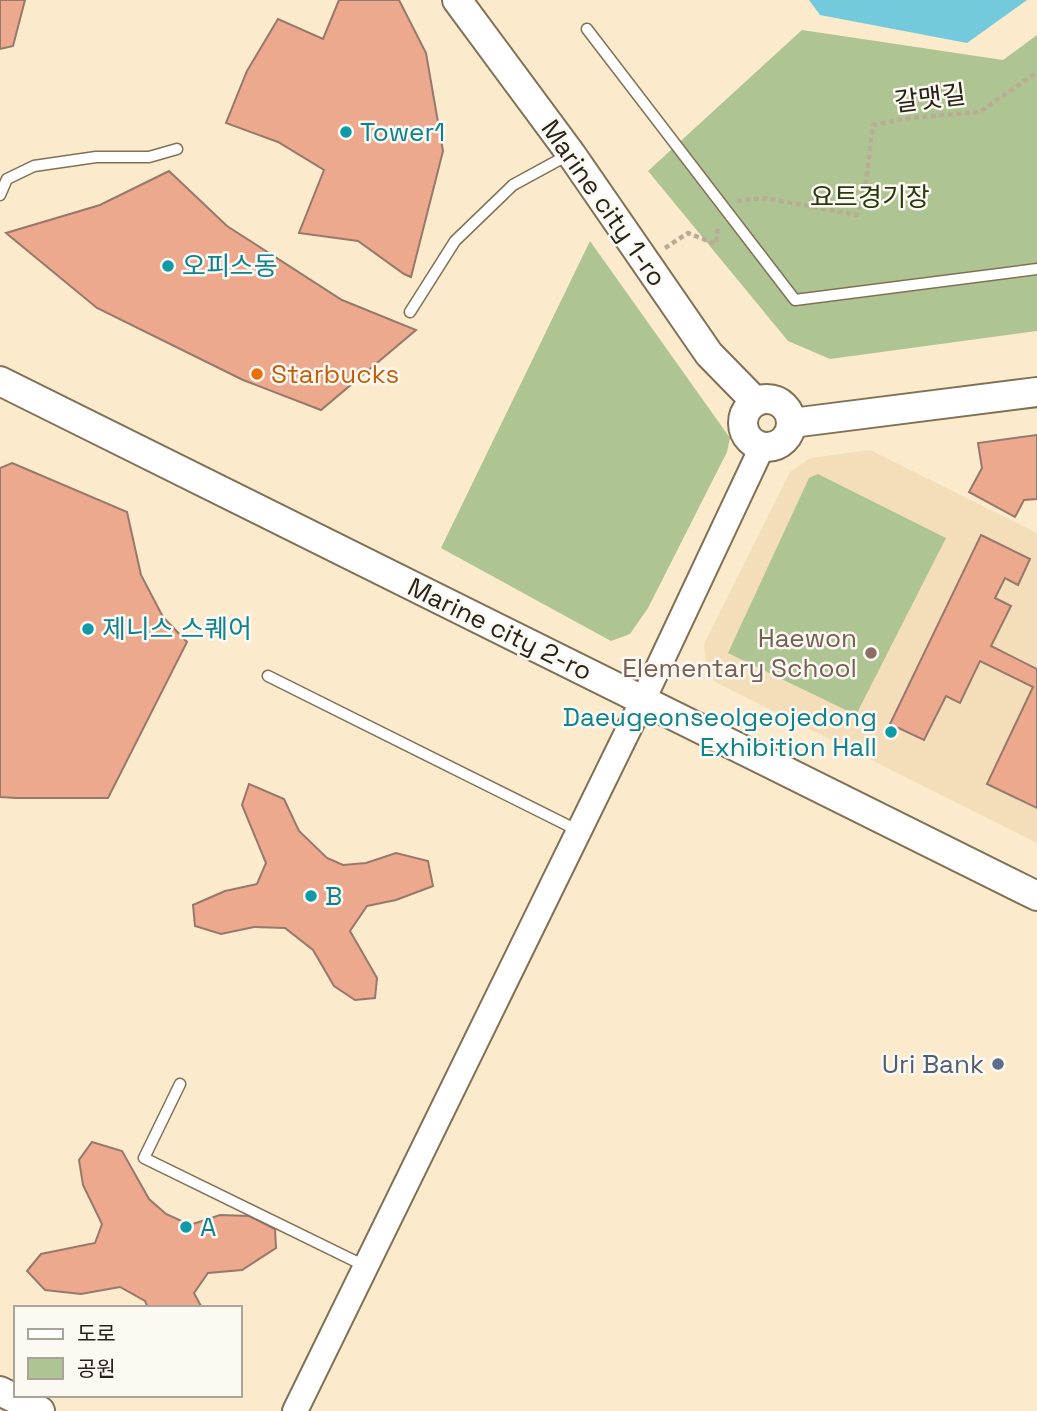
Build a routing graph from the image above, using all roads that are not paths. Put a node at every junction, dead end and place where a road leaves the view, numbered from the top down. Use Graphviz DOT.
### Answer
graph roads {
  1 [pos="457,0"];
  2 [pos="587,29"];
  3 [pos="177,149"];
  4 [pos="571,154"];
  5 [pos="0,195"];
  6 [pos="1037,269"];
  7 [pos="410,312"];
  8 [pos="0,381"];
  9 [pos="1037,393"];
  10 [pos="755,401"];
  11 [pos="792,424"];
  12 [pos="762,447"];
  13 [pos="268,676"];
  14 [pos="643,700"];
  15 [pos="579,831"];
  16 [pos="1037,896"];
  17 [pos="180,1084"];
  18 [pos="366,1266"];
  19 [pos="0,1391"];
  20 [pos="40,1411"];
  21 [pos="295,1411"];
  1 -- 4 [label="main road, Marine city 1-ro"];
  2 -- 6 [label="lane"];
  3 -- 5 [label="lane"];
  4 -- 7 [label="lane"];
  4 -- 10 [label="main road, Marine city 1-ro"];
  8 -- 14 [label="main road, Marine city 2-ro"];
  9 -- 11 [label="main road"];
  10 -- 11 [label="main road"];
  10 -- 12 [label="main road"];
  11 -- 12 [label="main road"];
  12 -- 14 [label="street"];
  13 -- 15 [label="lane"];
  14 -- 15 [label="street"];
  14 -- 16 [label="main road, Marine city 2-ro"];
  15 -- 18 [label="street"];
  17 -- 18 [label="lane"];
  18 -- 21 [label="street"];
  19 -- 20 [label="main road"];
}
